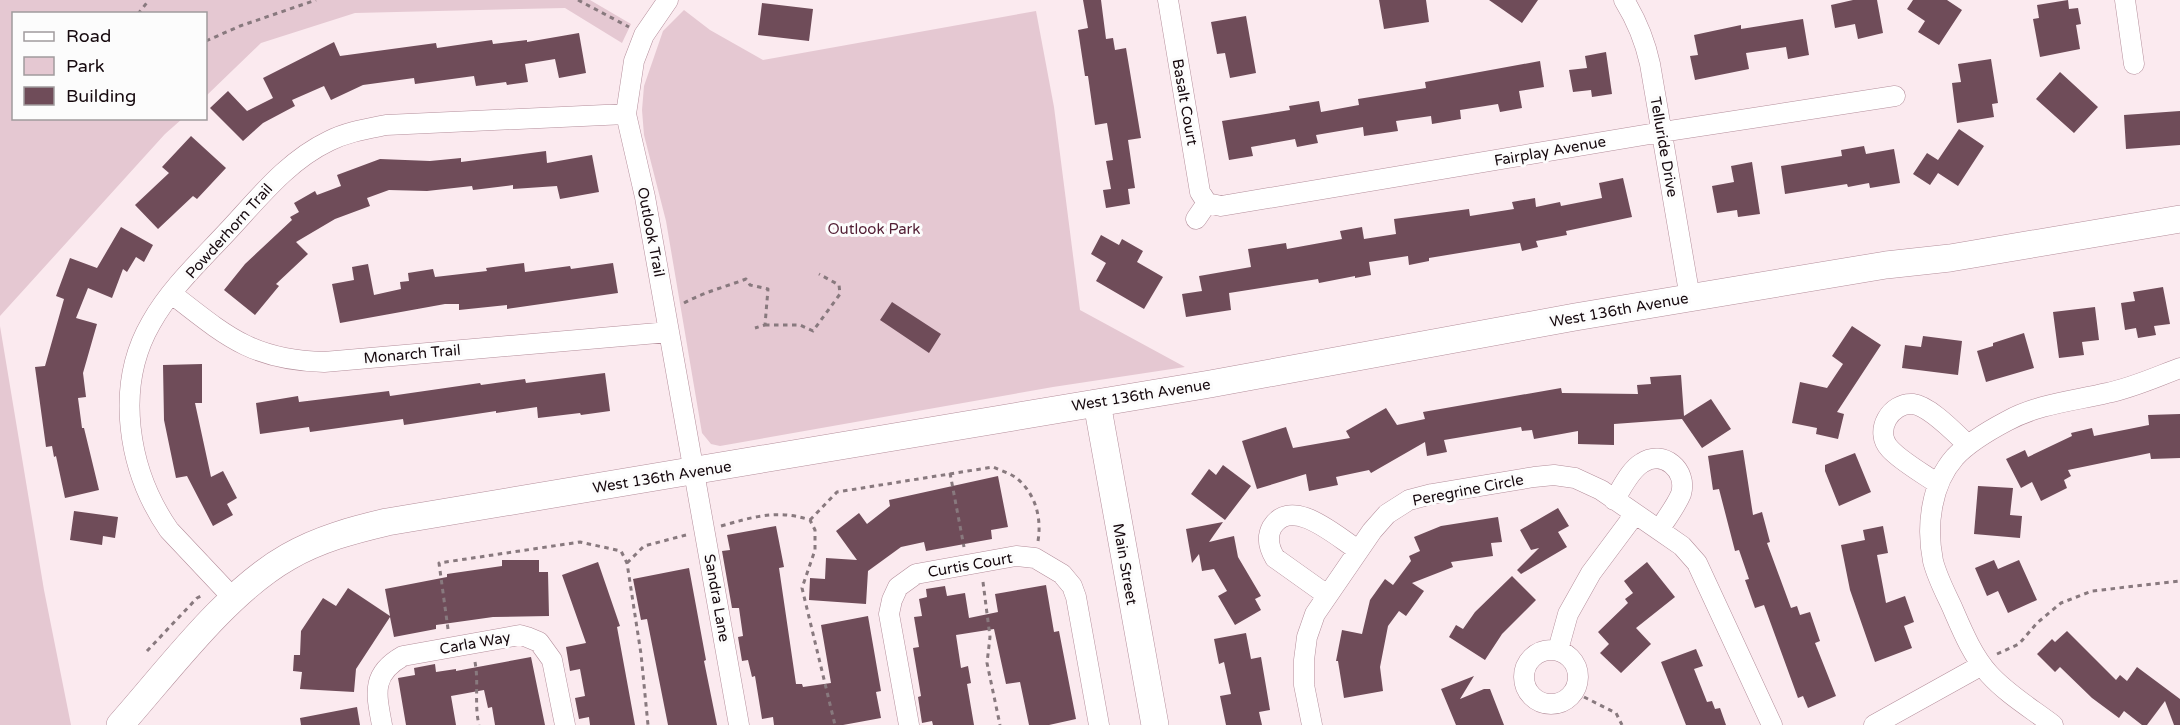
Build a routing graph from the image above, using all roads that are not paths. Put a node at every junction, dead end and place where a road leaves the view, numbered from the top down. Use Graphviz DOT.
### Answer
graph roads {
  1 [pos="668,0"];
  2 [pos="1168,0"];
  3 [pos="1624,0"];
  4 [pos="2125,0"];
  5 [pos="2134,64"];
  6 [pos="1895,96"];
  7 [pos="626,114"];
  8 [pos="1662,132"];
  9 [pos="1207,203"];
  10 [pos="1196,219"];
  11 [pos="2180,219"];
  12 [pos="172,294"];
  13 [pos="1690,298"];
  14 [pos="669,332"];
  15 [pos="2180,368"];
  16 [pos="1097,403"];
  17 [pos="1968,446"];
  18 [pos="694,472"];
  19 [pos="1938,484"];
  20 [pos="1614,500"];
  21 [pos="1635,514"];
  22 [pos="1659,530"];
  23 [pos="1358,550"];
  24 [pos="1328,595"];
  25 [pos="234,599"];
  26 [pos="1558,651"];
  27 [pos="1990,659"];
  28 [pos="120,725"];
  29 [pos="382,725"];
  30 [pos="566,725"];
  31 [pos="739,725"];
  32 [pos="909,725"];
  33 [pos="1099,725"];
  34 [pos="1155,725"];
  35 [pos="1312,725"];
  36 [pos="1772,725"];
  37 [pos="1874,725"];
  38 [pos="2053,725"];
  1 -- 7 [label="street, Outlook Trail"];
  2 -- 9 [label="street, Basalt Court"];
  3 -- 8 [label="street, Telluride Drive"];
  4 -- 5 [label="street"];
  6 -- 8 [label="street, Fairplay Avenue"];
  7 -- 12 [label="street, Powderhorn Trail"];
  7 -- 14 [label="street, Outlook Trail"];
  8 -- 9 [label="street, Fairplay Avenue"];
  8 -- 13 [label="street, Telluride Drive"];
  9 -- 10 [label="street"];
  11 -- 13 [label="main road, West 136th Avenue"];
  12 -- 14 [label="street, Monarch Trail"];
  12 -- 25 [label="street, Powderhorn Trail"];
  13 -- 16 [label="main road, West 136th Avenue"];
  14 -- 18 [label="street, Outlook Trail"];
  15 -- 17 [label="street"];
  16 -- 18 [label="main road, West 136th Avenue"];
  16 -- 34 [label="main road, Main Street"];
  17 -- 19 [label="street"];
  17 -- 19 [label="street"];
  18 -- 25 [label="main road, West 136th Avenue"];
  18 -- 31 [label="street, Sandra Lane"];
  19 -- 27 [label="street"];
  20 -- 21 [label="street, Peregrine Circle"];
  20 -- 22 [label="street"];
  20 -- 23 [label="street, Peregrine Circle"];
  21 -- 22 [label="street, Peregrine Circle"];
  21 -- 26 [label="street"];
  22 -- 36 [label="street, Peregrine Circle"];
  23 -- 24 [label="street, Peregrine Circle"];
  23 -- 24 [label="street"];
  24 -- 35 [label="street, Peregrine Circle"];
  25 -- 28 [label="main road, West 136th Avenue"];
  27 -- 37 [label="street"];
  27 -- 38 [label="street"];
  29 -- 30 [label="street, Carla Way"];
  32 -- 33 [label="street, Curtis Court"];
}
